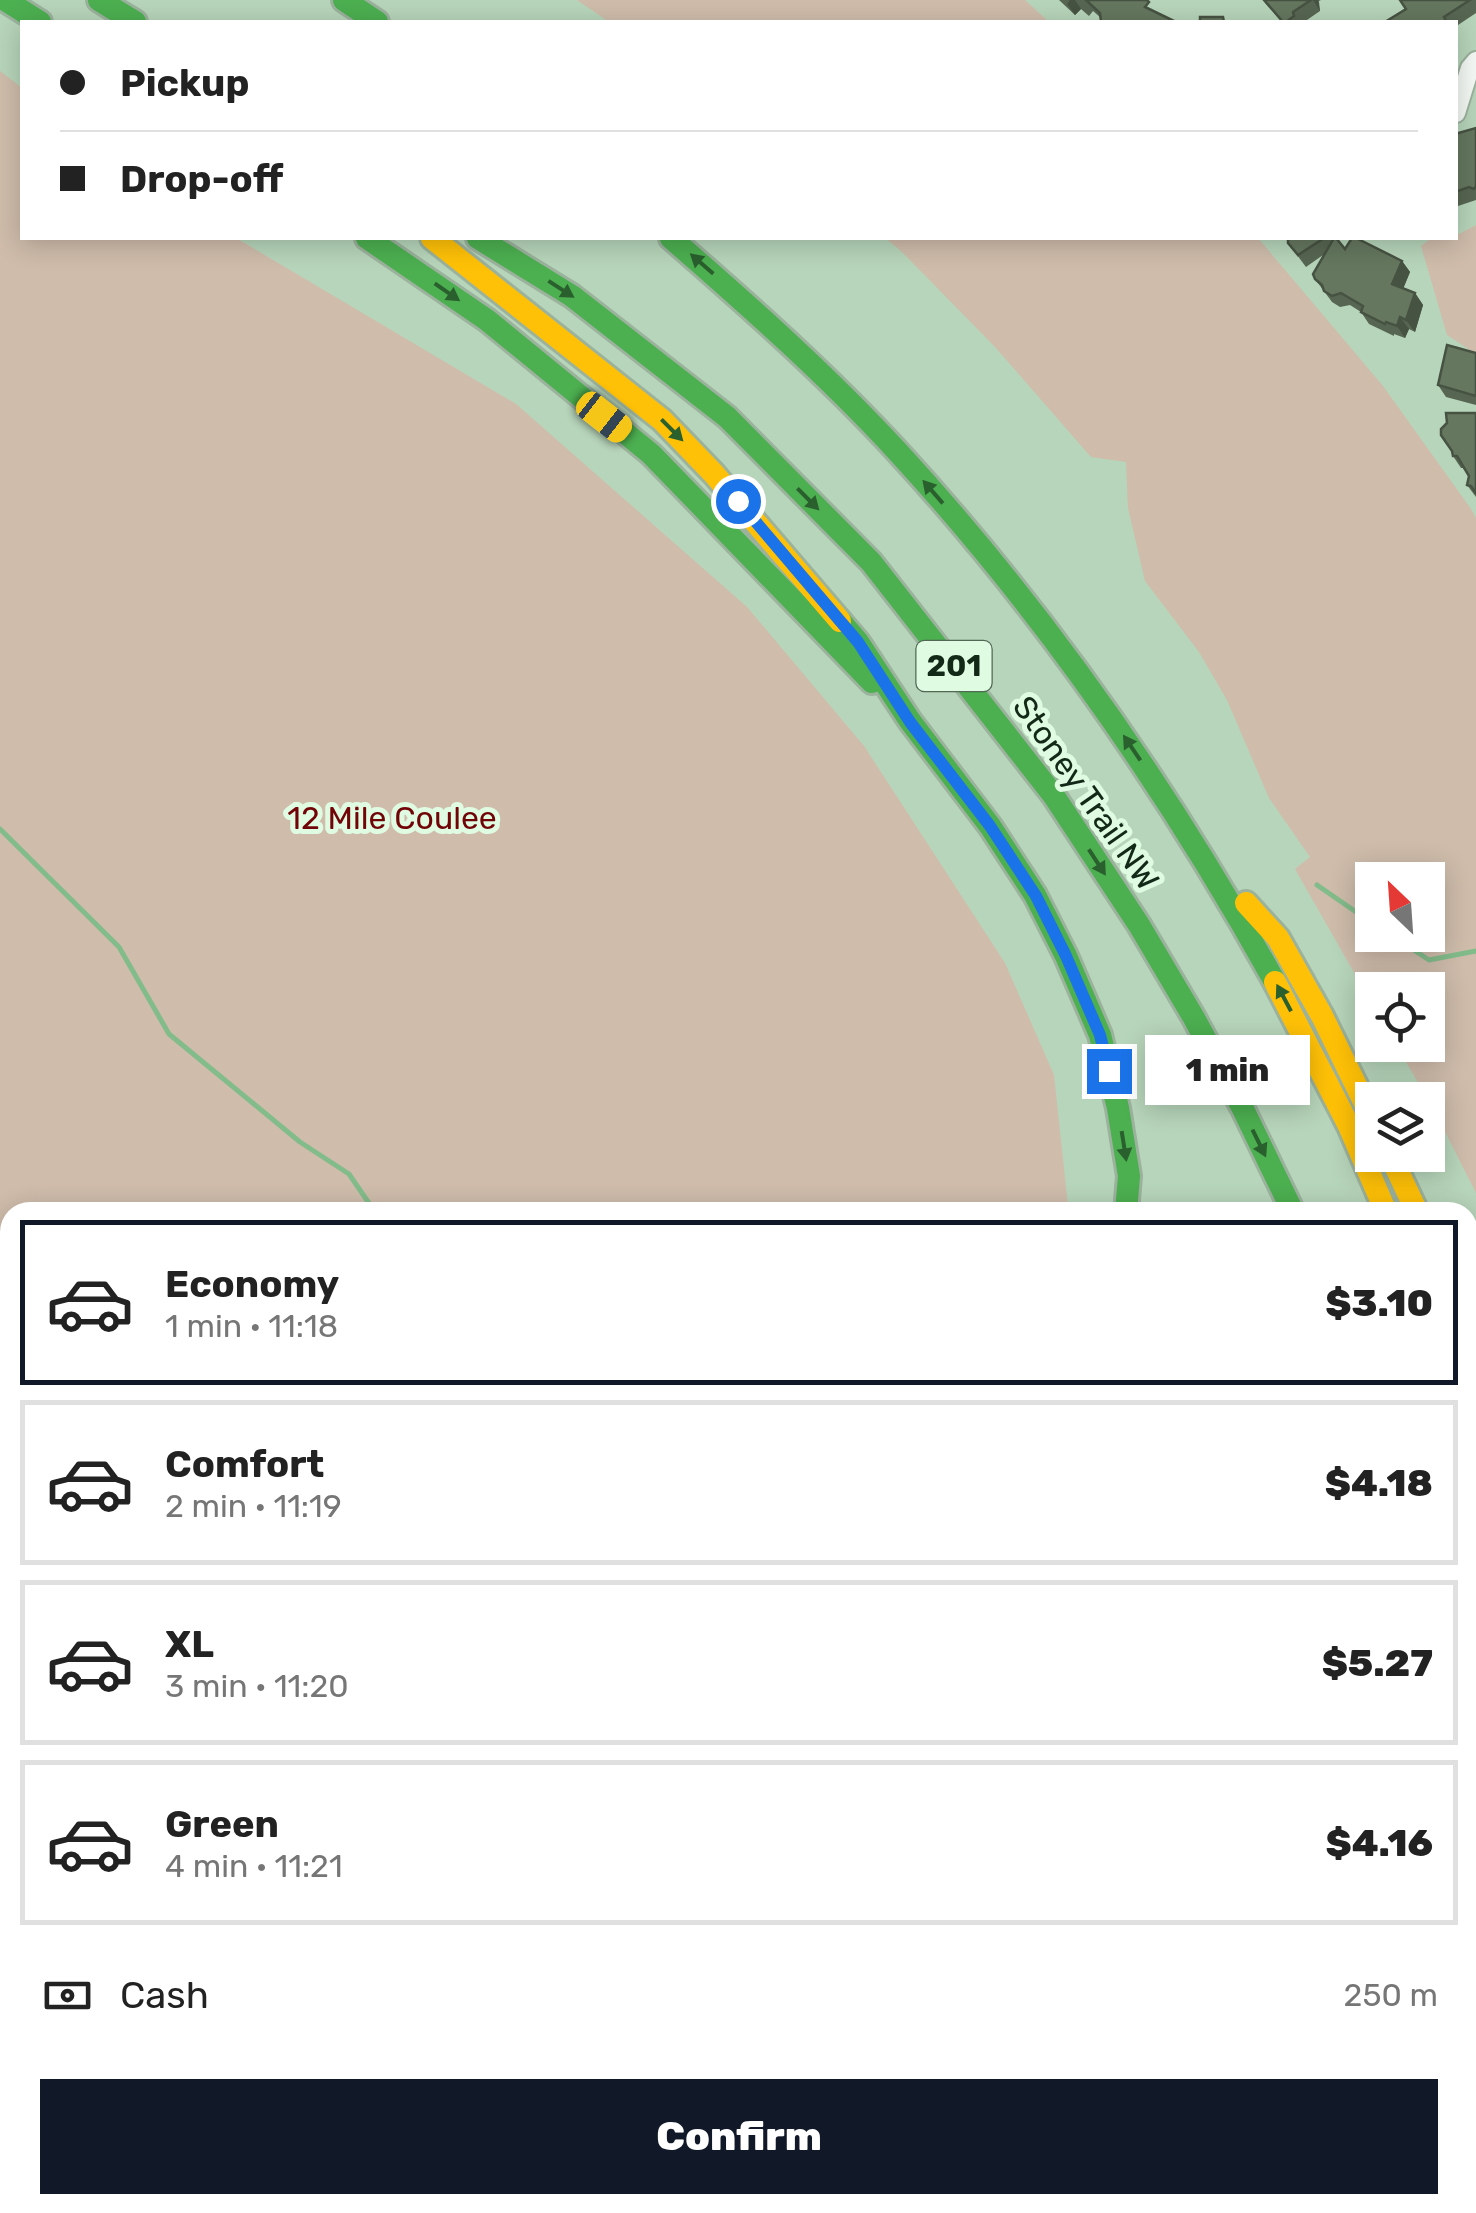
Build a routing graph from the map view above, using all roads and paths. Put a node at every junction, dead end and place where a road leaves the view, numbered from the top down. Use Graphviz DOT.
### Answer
graph roads {
  1 [pos="5,0"];
  2 [pos="95,0"];
  3 [pos="344,0"];
  4 [pos="37,20"];
  5 [pos="122,20"];
  6 [pos="131,20"];
  7 [pos="374,20"];
  8 [pos="1476,61"];
  9 [pos="1458,107"];
  10 [pos="369,240"];
  11 [pos="435,240"];
  12 [pos="481,240"];
  13 [pos="673,240"];
  14 [pos="910,722"];
  15 [pos="1206,858"];
  16 [pos="1355,1083"];
  17 [pos="1398,1172"];
  18 [pos="1127,1202"];
  19 [pos="1287,1202"];
  20 [pos="1382,1202"];
  21 [pos="1412,1202"];
  1 -- 4 [label="main road"];
  2 -- 5 [label="main road"];
  2 -- 6 [label="main road"];
  3 -- 7 [label="main road"];
  8 -- 9 [label="street"];
  10 -- 14 [label="main road, one-way"];
  11 -- 14 [label="main road, one-way"];
  12 -- 19 [label="main road, Stoney Trail NW / 201, one-way"];
  15 -- 13 [label="main road, Stoney Trail NW, one-way"];
  14 -- 18 [label="main road, one-way"];
  15 -- 16 [label="main road"];
  20 -- 15 [label="main road, Stoney Trail NW, one-way"];
  17 -- 21 [label="main road"];
}
